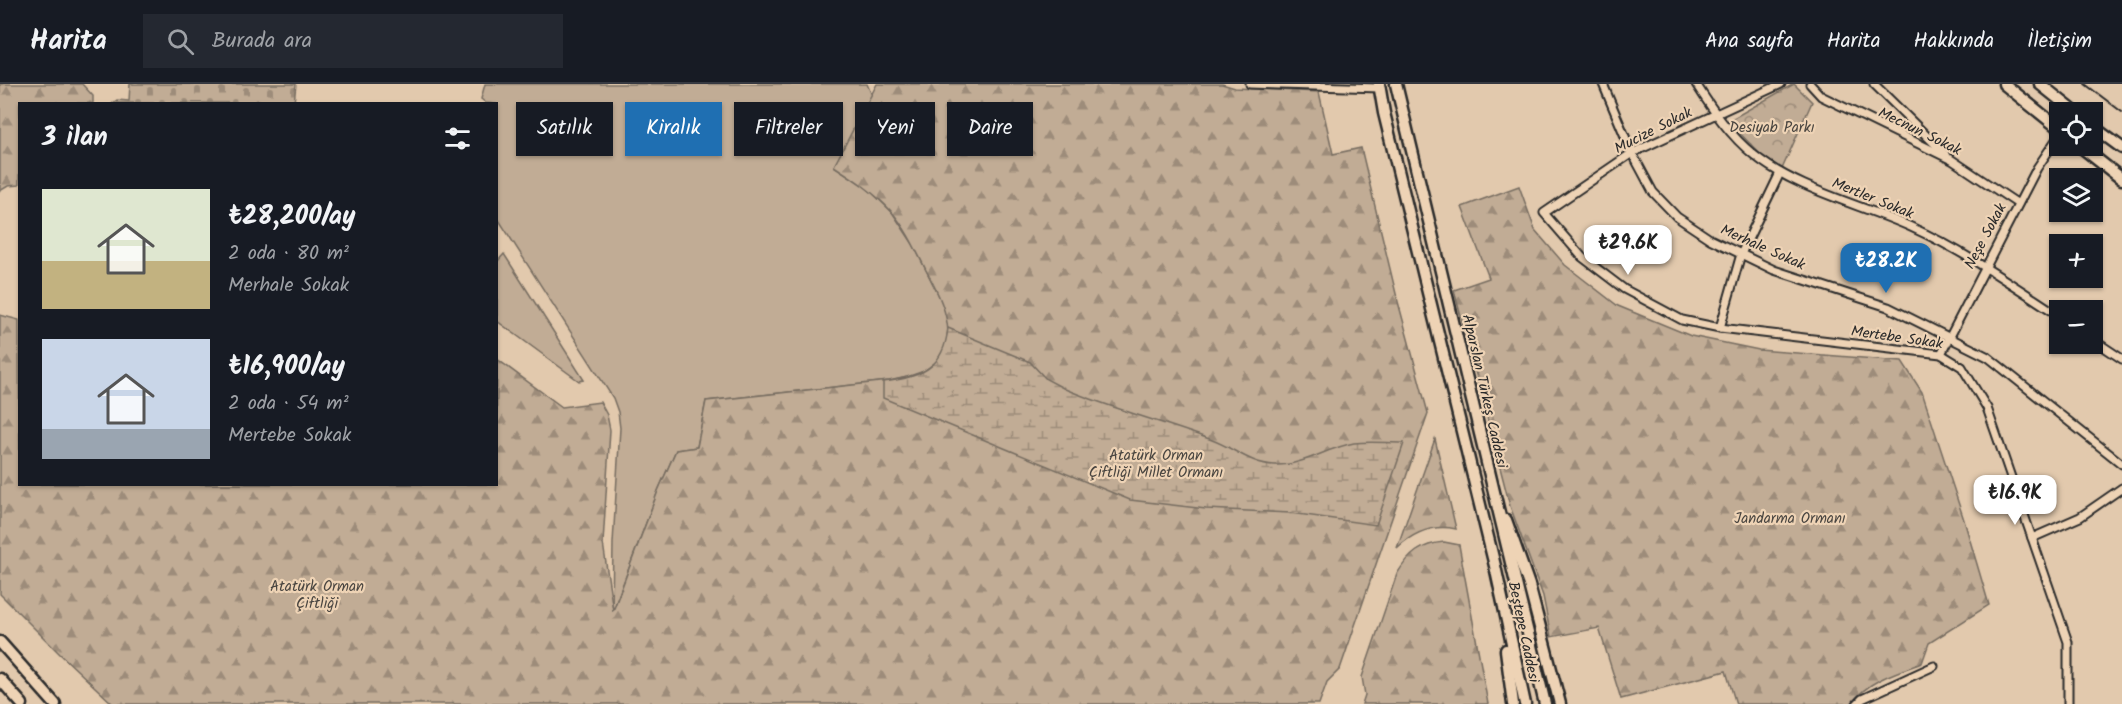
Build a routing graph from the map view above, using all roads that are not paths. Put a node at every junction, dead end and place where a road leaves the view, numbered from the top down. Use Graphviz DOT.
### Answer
graph roads {
  1 [pos="1250,84"];
  2 [pos="1397,84"];
  3 [pos="1604,84"];
  4 [pos="1696,84"];
  5 [pos="1781,84"];
  6 [pos="1810,84"];
  7 [pos="1874,84"];
  8 [pos="2004,84"];
  9 [pos="2040,84"];
  10 [pos="1379,86"];
  11 [pos="2062,102"];
  12 [pos="1715,114"];
  13 [pos="2049,120"];
  14 [pos="2103,134"];
  15 [pos="2122,148"];
  16 [pos="2049,150"];
  17 [pos="1632,153"];
  18 [pos="2093,156"];
  19 [pos="1950,159"];
  20 [pos="1780,172"];
  21 [pos="2122,179"];
  22 [pos="2018,204"];
  23 [pos="1544,213"];
  24 [pos="1741,254"];
  25 [pos="1985,266"];
  26 [pos="2049,309"];
  27 [pos="1720,328"];
  28 [pos="1949,336"];
  29 [pos="2103,346"];
  30 [pos="1941,354"];
  31 [pos="2122,359"];
  32 [pos="2122,464"];
  33 [pos="1492,484"];
  34 [pos="2122,488"];
  35 [pos="2032,538"];
  36 [pos="1495,566"];
  37 [pos="0,642"];
  38 [pos="1934,666"];
  39 [pos="0,679"];
  40 [pos="22,704"];
  41 [pos="55,704"];
  42 [pos="1513,704"];
  43 [pos="1525,704"];
  44 [pos="1545,704"];
  45 [pos="1560,704"];
  46 [pos="1857,704"];
  47 [pos="2068,704"];
  1 -- 10 [label="street"];
  2 -- 33 [label="main road, Alparslan Türkeş Caddesi"];
  3 -- 17 [label="street, Merhale Sokak"];
  4 -- 12 [label="street, Mertler Sokak"];
  5 -- 12 [label="street, Mucize Sokak"];
  6 -- 19 [label="street, Mecnun Sokak"];
  7 -- 19 [label="street"];
  8 -- 13 [label="main road"];
  9 -- 11 [label="main road"];
  10 -- 36 [label="main road"];
  12 -- 17 [label="street, Mucize Sokak"];
  12 -- 20 [label="street, Mertler Sokak"];
  14 -- 15 [label="main road"];
  16 -- 22 [label="street, Neşe Sokak"];
  17 -- 23 [label="street, Mucize Sokak"];
  17 -- 24 [label="street, Merhale Sokak"];
  18 -- 21 [label="main road"];
  19 -- 22 [label="street, Mecnun Sokak"];
  20 -- 24 [label="street"];
  20 -- 25 [label="street, Mertler Sokak"];
  22 -- 25 [label="street, Neşe Sokak"];
  23 -- 27 [label="street, Mertebe Sokak"];
  24 -- 27 [label="street"];
  24 -- 28 [label="street, Merhale Sokak"];
  25 -- 26 [label="street, Mertler Sokak"];
  25 -- 28 [label="street, Neşe Sokak"];
  27 -- 30 [label="street, Mertebe Sokak"];
  28 -- 30 [label="street, Neşe Sokak"];
  28 -- 32 [label="street, Merhale Sokak"];
  29 -- 31 [label="street"];
  30 -- 35 [label="street, Mertebe Sokak"];
  33 -- 44 [label="main road, Alparslan Türkeş Caddesi"];
  33 -- 45 [label="main road"];
  34 -- 35 [label="street"];
  35 -- 47 [label="street, Mertebe Sokak"];
  36 -- 42 [label="main road"];
  36 -- 43 [label="main road, Beştepe Caddesi"];
  37 -- 41 [label="main road"];
  38 -- 46 [label="street"];
  39 -- 40 [label="main road"];
}
